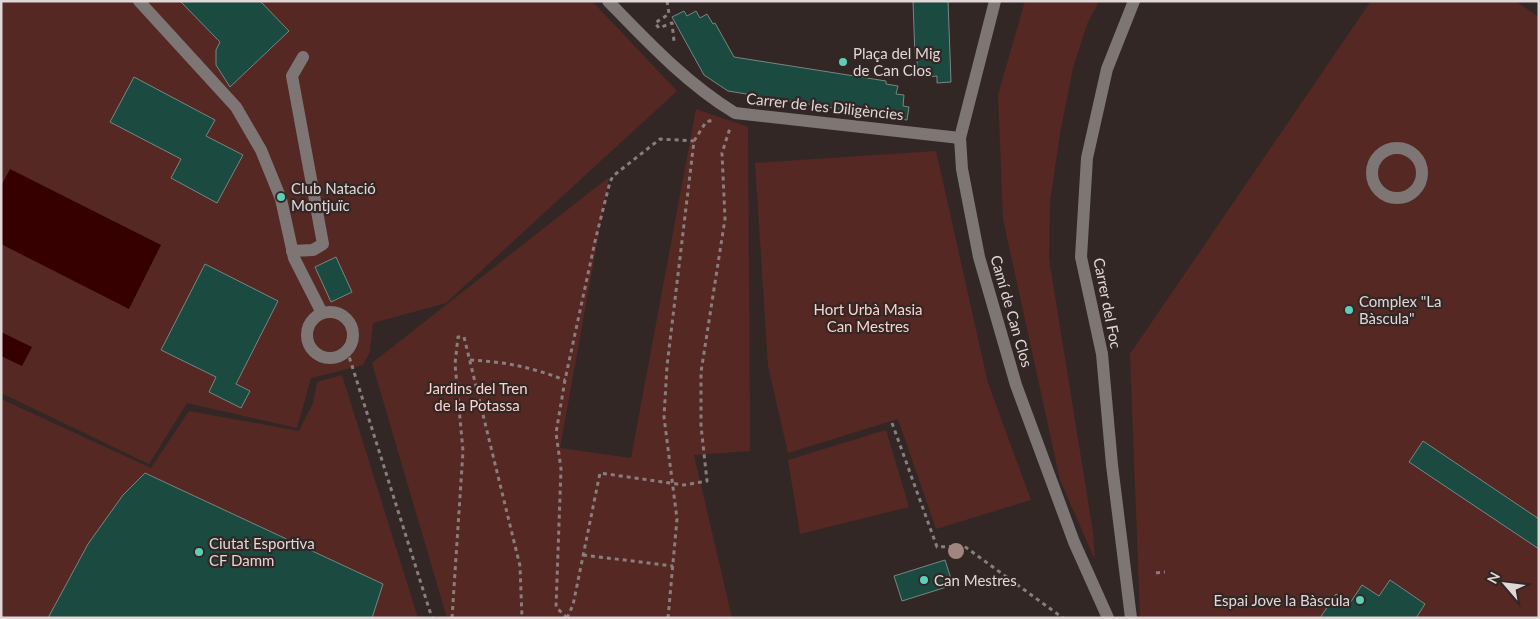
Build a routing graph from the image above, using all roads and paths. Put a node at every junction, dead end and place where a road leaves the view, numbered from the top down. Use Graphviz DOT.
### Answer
graph roads {
  1 [pos="139,1"];
  2 [pos="608,1"];
  3 [pos="667,1"];
  4 [pos="995,1"];
  5 [pos="1134,1"];
  6 [pos="672,33"];
  7 [pos="303,57"];
  8 [pos="735,113"];
  9 [pos="960,138"];
  10 [pos="694,141"];
  11 [pos="1378,190"];
  12 [pos="292,251"];
  13 [pos="322,313"];
  14 [pos="348,350"];
  15 [pos="470,360"];
  16 [pos="565,380"];
  17 [pos="892,423"];
  18 [pos="674,483"];
  19 [pos="583,555"];
  20 [pos="673,566"];
  21 [pos="1156,572"];
  22 [pos="1165,572"];
  23 [pos="432,618"];
  24 [pos="452,618"];
  25 [pos="522,618"];
  26 [pos="567,618"];
  27 [pos="668,618"];
  28 [pos="1063,618"];
  29 [pos="1108,618"];
  30 [pos="1131,618"];
  1 -- 12 [label="street"];
  2 -- 8 [label="street, Carrer de les Diligències"];
  3 -- 6 [label="path"];
  4 -- 9 [label="street, Camí de Can Clos"];
  5 -- 30 [label="street, Carrer del Foc"];
  7 -- 12 [label="street"];
  8 -- 9 [label="street, Carrer de les Diligències"];
  8 -- 10 [label="path"];
  8 -- 18 [label="path"];
  9 -- 29 [label="street, Camí de Can Clos"];
  10 -- 16 [label="path"];
  10 -- 18 [label="path"];
  11 -- 11 [label="street"];
  12 -- 13 [label="street"];
  13 -- 14 [label="street"];
  13 -- 14 [label="street"];
  14 -- 23 [label="path"];
  15 -- 16 [label="path"];
  15 -- 24 [label="path"];
  15 -- 25 [label="path"];
  16 -- 26 [label="path"];
  17 -- 28 [label="path"];
  18 -- 19 [label="path"];
  18 -- 20 [label="path"];
  19 -- 20 [label="path"];
  19 -- 26 [label="path"];
  20 -- 27 [label="path"];
  21 -- 22 [label="path"];
}
